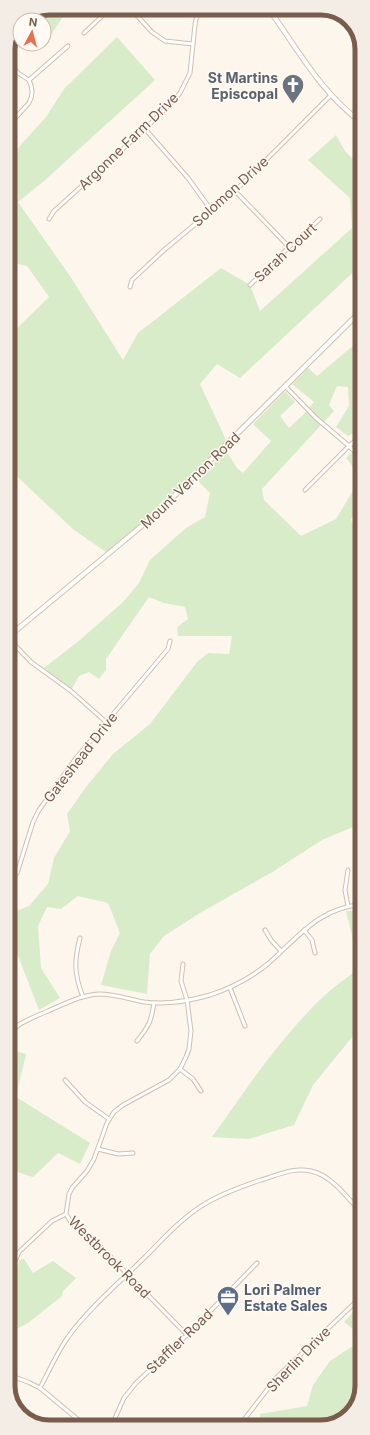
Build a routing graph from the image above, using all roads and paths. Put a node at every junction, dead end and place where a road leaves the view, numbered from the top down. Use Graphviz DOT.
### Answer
graph roads {
  1 [pos="103,15"];
  2 [pos="136,15"];
  3 [pos="198,15"];
  4 [pos="273,15"];
  5 [pos="84,33"];
  6 [pos="193,44"];
  7 [pos="68,46"];
  8 [pos="15,70"];
  9 [pos="30,80"];
  10 [pos="331,95"];
  11 [pos="355,117"];
  12 [pos="15,118"];
  13 [pos="145,129"];
  14 [pos="235,191"];
  15 [pos="211,210"];
  16 [pos="49,219"];
  17 [pos="320,219"];
  18 [pos="290,247"];
  19 [pos="250,285"];
  20 [pos="130,287"];
  21 [pos="355,317"];
  22 [pos="286,387"];
  23 [pos="355,441"];
  24 [pos="349,446"];
  25 [pos="355,452"];
  26 [pos="305,490"];
  27 [pos="15,631"];
  28 [pos="170,641"];
  29 [pos="15,645"];
  30 [pos="106,722"];
  31 [pos="348,870"];
  32 [pos="15,875"];
  33 [pos="355,905"];
  34 [pos="348,906"];
  35 [pos="265,930"];
  36 [pos="304,930"];
  37 [pos="80,938"];
  38 [pos="280,952"];
  39 [pos="315,953"];
  40 [pos="183,964"];
  41 [pos="230,988"];
  42 [pos="83,997"];
  43 [pos="187,1000"];
  44 [pos="154,1003"];
  45 [pos="245,1026"];
  46 [pos="16,1027"];
  47 [pos="137,1041"];
  48 [pos="180,1069"];
  49 [pos="65,1080"];
  50 [pos="201,1091"];
  51 [pos="109,1119"];
  52 [pos="98,1149"];
  53 [pos="133,1153"];
  54 [pos="355,1205"];
  55 [pos="66,1214"];
  56 [pos="16,1259"];
  57 [pos="257,1263"];
  58 [pos="127,1274"];
  59 [pos="355,1303"];
  60 [pos="187,1335"];
  61 [pos="15,1377"];
  62 [pos="40,1388"];
  63 [pos="78,1420"];
  64 [pos="114,1420"];
  65 [pos="244,1420"];
  1 -- 5 [label="street"];
  2 -- 6 [label="street"];
  3 -- 6 [label="street, Argonne Farm Drive"];
  4 -- 10 [label="street"];
  6 -- 13 [label="street, Argonne Farm Drive"];
  7 -- 9 [label="street"];
  8 -- 9 [label="street"];
  9 -- 12 [label="street"];
  10 -- 11 [label="street"];
  10 -- 14 [label="street, Solomon Drive"];
  13 -- 15 [label="street"];
  13 -- 16 [label="street, Argonne Farm Drive"];
  14 -- 15 [label="street, Solomon Drive"];
  14 -- 18 [label="street"];
  15 -- 20 [label="street, Solomon Drive"];
  17 -- 18 [label="street, Sarah Court"];
  18 -- 19 [label="street, Sarah Court"];
  21 -- 22 [label="street, Mount Vernon Road"];
  22 -- 24 [label="street"];
  22 -- 27 [label="street, Mount Vernon Road"];
  23 -- 24 [label="street"];
  24 -- 25 [label="street"];
  24 -- 26 [label="street"];
  28 -- 30 [label="street, Gateshead Drive"];
  29 -- 30 [label="street"];
  30 -- 32 [label="street, Gateshead Drive"];
  31 -- 34 [label="street"];
  33 -- 34 [label="street"];
  34 -- 36 [label="street"];
  35 -- 38 [label="street"];
  36 -- 38 [label="street"];
  36 -- 39 [label="street"];
  37 -- 42 [label="street"];
  38 -- 41 [label="street"];
  40 -- 43 [label="street, Westbrook Road"];
  41 -- 43 [label="street"];
  41 -- 45 [label="street"];
  42 -- 44 [label="street"];
  42 -- 46 [label="street"];
  43 -- 44 [label="street"];
  43 -- 48 [label="street, Westbrook Road"];
  44 -- 47 [label="street"];
  48 -- 50 [label="street"];
  48 -- 51 [label="street, Westbrook Road"];
  49 -- 51 [label="street"];
  51 -- 52 [label="street, Westbrook Road"];
  52 -- 53 [label="street"];
  52 -- 55 [label="street, Westbrook Road"];
  54 -- 58 [label="street"];
  55 -- 56 [label="street"];
  55 -- 58 [label="street, Westbrook Road"];
  57 -- 60 [label="street, Staffler Road"];
  58 -- 60 [label="street, Westbrook Road"];
  58 -- 62 [label="street"];
  59 -- 65 [label="street, Sherlin Drive"];
  60 -- 64 [label="street, Staffler Road"];
  61 -- 62 [label="street"];
  62 -- 63 [label="street"];
}
